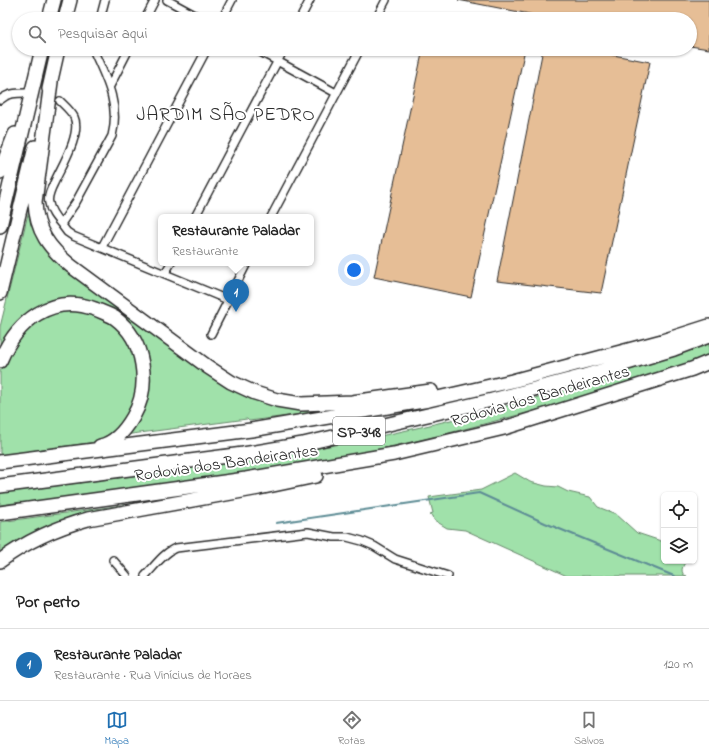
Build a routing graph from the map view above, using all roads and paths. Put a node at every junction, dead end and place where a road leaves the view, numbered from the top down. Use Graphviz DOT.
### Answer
graph roads {
  1 [pos="54,0"];
  2 [pos="70,0"];
  3 [pos="105,0"];
  4 [pos="155,0"];
  5 [pos="166,0"];
  6 [pos="232,0"];
  7 [pos="310,0"];
  8 [pos="386,0"];
  9 [pos="51,12"];
  10 [pos="67,12"];
  11 [pos="102,12"];
  12 [pos="149,12"];
  13 [pos="189,12"];
  14 [pos="226,12"];
  15 [pos="304,12"];
  16 [pos="380,12"];
  17 [pos="40,56"];
  18 [pos="57,56"];
  19 [pos="96,56"];
  20 [pos="125,56"];
  21 [pos="202,56"];
  22 [pos="267,56"];
  23 [pos="280,56"];
  24 [pos="356,56"];
  25 [pos="277,62"];
  26 [pos="51,82"];
  27 [pos="110,86"];
  28 [pos="30,89"];
  29 [pos="336,94"];
  30 [pos="0,100"];
  31 [pos="60,101"];
  32 [pos="0,172"];
  33 [pos="197,214"];
  34 [pos="273,214"];
  35 [pos="61,224"];
  36 [pos="0,226"];
  37 [pos="102,247"];
  38 [pos="169,266"];
  39 [pos="245,266"];
  40 [pos="165,273"];
  41 [pos="0,293"];
  42 [pos="228,300"];
  43 [pos="709,326"];
  44 [pos="210,334"];
  45 [pos="709,336"];
  46 [pos="0,361"];
  47 [pos="709,362"];
  48 [pos="512,381"];
  49 [pos="71,453"];
  50 [pos="394,454"];
  51 [pos="0,462"];
  52 [pos="0,486"];
  53 [pos="0,513"];
  54 [pos="113,560"];
  55 [pos="0,561"];
  56 [pos="127,576"];
  57 [pos="145,576"];
  58 [pos="448,576"];
  1 -- 9 [label="highway"];
  2 -- 10 [label="highway"];
  3 -- 11 [label="street"];
  4 -- 12 [label="street"];
  5 -- 13 [label="street"];
  6 -- 14 [label="street"];
  7 -- 15 [label="street"];
  8 -- 16 [label="street"];
  17 -- 28 [label="highway"];
  18 -- 26 [label="highway"];
  19 -- 27 [label="street"];
  20 -- 27 [label="street"];
  21 -- 37 [label="street"];
  22 -- 25 [label="street"];
  23 -- 25 [label="street"];
  24 -- 29 [label="street"];
  25 -- 29 [label="street"];
  25 -- 33 [label="street"];
  26 -- 41 [label="highway"];
  26 -- 48 [label="highway"];
  27 -- 35 [label="street"];
  28 -- 30 [label="street"];
  28 -- 32 [label="highway"];
  28 -- 36 [label="highway"];
  29 -- 34 [label="street"];
  31 -- 35 [label="street"];
  35 -- 37 [label="street"];
  37 -- 40 [label="street"];
  38 -- 40 [label="street"];
  39 -- 42 [label="street"];
  40 -- 42 [label="street"];
  42 -- 44 [label="street"];
  43 -- 48 [label="highway"];
  45 -- 52 [label="highway, Rodovia dos Bandeirantes / SP-348"];
  46 -- 49 [label="highway"];
  47 -- 50 [label="highway, Rodovia dos Bandeirantes / SP-348"];
  48 -- 49 [label="highway"];
  49 -- 51 [label="highway"];
  50 -- 53 [label="highway, Rodovia dos Bandeirantes / SP-348"];
  50 -- 55 [label="highway"];
  54 -- 56 [label="street"];
  57 -- 58 [label="street"];
}
